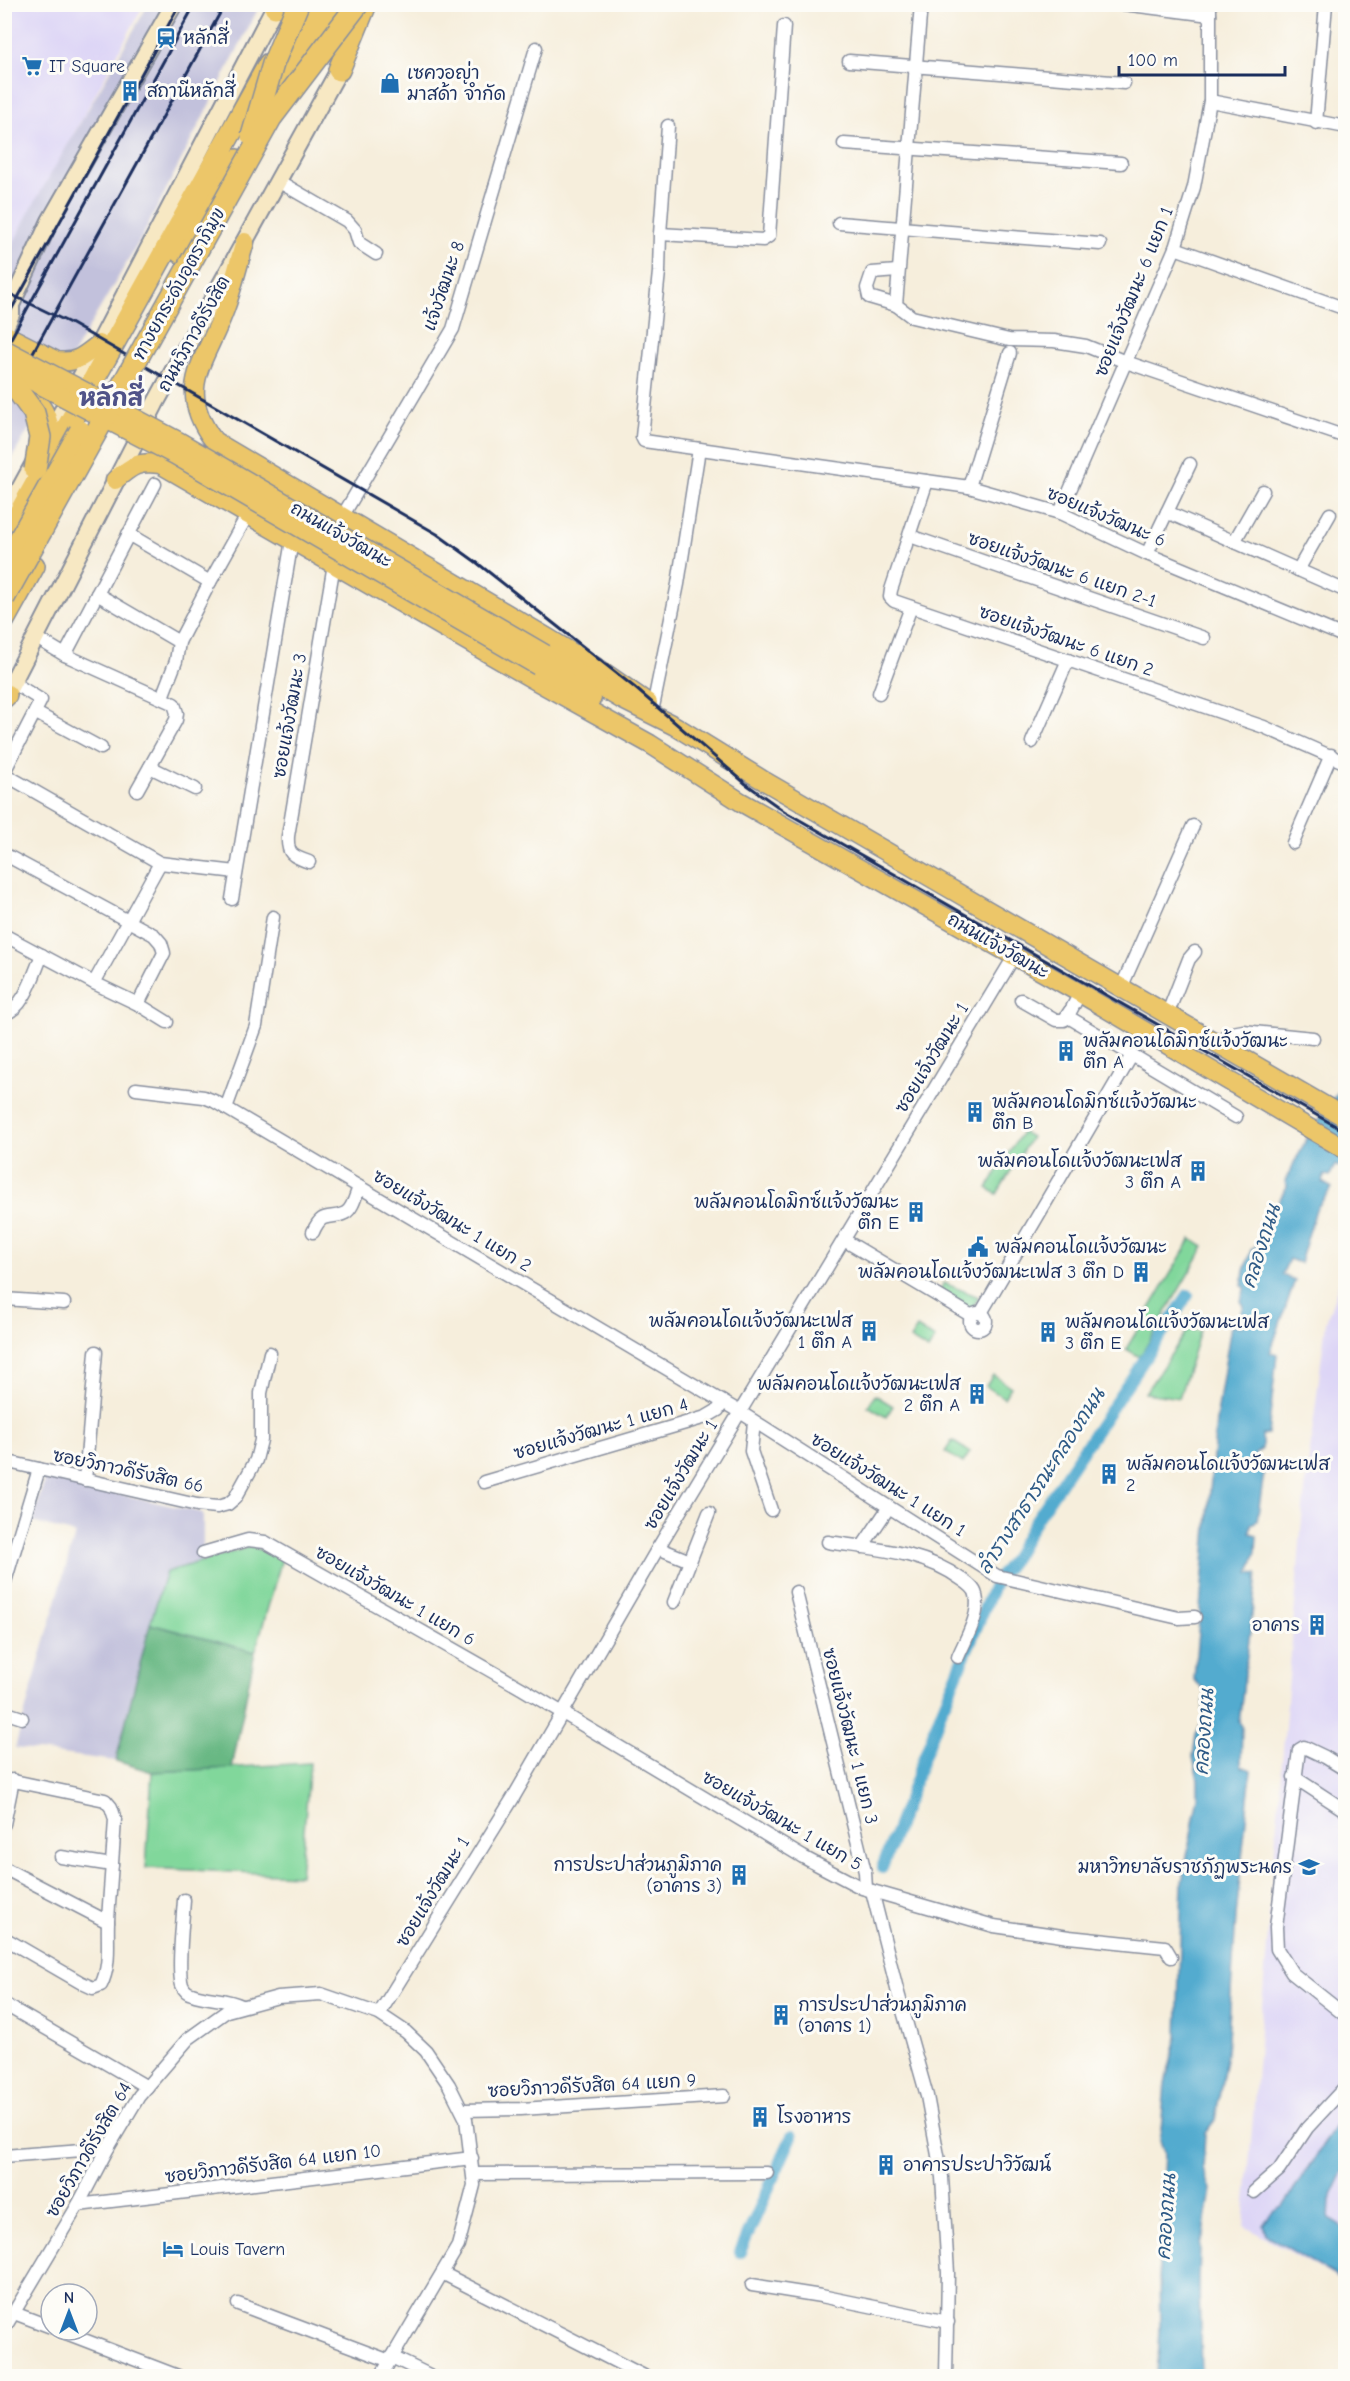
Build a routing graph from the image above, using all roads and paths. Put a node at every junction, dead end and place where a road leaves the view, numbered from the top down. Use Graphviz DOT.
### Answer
graph roads {
  1 [pos="174,4"];
  2 [pos="300,4"];
  3 [pos="323,4"];
  4 [pos="341,4"];
  5 [pos="346,4"];
  6 [pos="358,4"];
  7 [pos="366,4"];
  8 [pos="376,4"];
  9 [pos="921,4"];
  10 [pos="1123,4"];
  11 [pos="1326,4"];
  12 [pos="276,5"];
  13 [pos="1210,10"];
  14 [pos="784,26"];
  15 [pos="536,48"];
  16 [pos="849,61"];
  17 [pos="915,66"];
  18 [pos="339,70"];
  19 [pos="1124,83"];
  20 [pos="1210,101"];
  21 [pos="271,118"];
  22 [pos="1316,123"];
  23 [pos="668,126"];
  24 [pos="1346,127"];
  25 [pos="252,137"];
  26 [pos="844,144"];
  27 [pos="908,148"];
  28 [pos="1121,163"];
  29 [pos="278,181"];
  30 [pos="839,223"];
  31 [pos="901,228"];
  32 [pos="660,234"];
  33 [pos="245,242"];
  34 [pos="1100,244"];
  35 [pos="1175,248"];
  36 [pos="376,254"];
  37 [pos="897,271"];
  38 [pos="896,305"];
  39 [pos="8,307"];
  40 [pos="1346,309"];
  41 [pos="4,332"];
  42 [pos="99,344"];
  43 [pos="4,349"];
  44 [pos="1010,352"];
  45 [pos="1126,362"];
  46 [pos="4,366"];
  47 [pos="4,372"];
  48 [pos="4,383"];
  49 [pos="51,435"];
  50 [pos="1346,437"];
  51 [pos="214,441"];
  52 [pos="699,449"];
  53 [pos="1190,464"];
  54 [pos="184,477"];
  55 [pos="115,480"];
  56 [pos="927,481"];
  57 [pos="155,484"];
  58 [pos="969,488"];
  59 [pos="1263,491"];
  60 [pos="1167,512"];
  61 [pos="1060,513"];
  62 [pos="248,514"];
  63 [pos="1330,514"];
  64 [pos="342,517"];
  65 [pos="4,518"];
  66 [pos="4,530"];
  67 [pos="128,534"];
  68 [pos="910,536"];
  69 [pos="292,540"];
  70 [pos="4,541"];
  71 [pos="1234,542"];
  72 [pos="1147,554"];
  73 [pos="334,564"];
  74 [pos="4,567"];
  75 [pos="1298,570"];
  76 [pos="210,582"];
  77 [pos="1346,591"];
  78 [pos="97,594"];
  79 [pos="4,598"];
  80 [pos="911,607"];
  81 [pos="4,620"];
  82 [pos="1346,637"];
  83 [pos="35,638"];
  84 [pos="1204,638"];
  85 [pos="179,642"];
  86 [pos="65,655"];
  87 [pos="542,660"];
  88 [pos="1068,660"];
  89 [pos="879,693"];
  90 [pos="7,694"];
  91 [pos="162,697"];
  92 [pos="653,707"];
  93 [pos="36,713"];
  94 [pos="675,726"];
  95 [pos="1032,742"];
  96 [pos="650,744"];
  97 [pos="101,748"];
  98 [pos="1331,756"];
  99 [pos="1346,763"];
  100 [pos="150,767"];
  101 [pos="4,773"];
  102 [pos="195,789"];
  103 [pos="137,790"];
  104 [pos="1193,826"];
  105 [pos="1293,843"];
  106 [pos="4,854"];
  107 [pos="309,862"];
  108 [pos="160,863"];
  109 [pos="236,872"];
  110 [pos="232,899"];
  111 [pos="273,917"];
  112 [pos="128,922"];
  113 [pos="4,935"];
  114 [pos="1195,952"];
  115 [pos="42,955"];
  116 [pos="1015,955"];
  117 [pos="94,983"];
  118 [pos="1121,988"];
  119 [pos="1080,993"];
  120 [pos="1021,1000"];
  121 [pos="138,1004"];
  122 [pos="1070,1011"];
  123 [pos="4,1014"];
  124 [pos="1167,1015"];
  125 [pos="167,1022"];
  126 [pos="1313,1038"];
  127 [pos="1219,1045"];
  128 [pos="1132,1055"];
  129 [pos="136,1089"];
  130 [pos="226,1108"];
  131 [pos="1236,1117"];
  132 [pos="1346,1118"];
  133 [pos="1346,1150"];
  134 [pos="359,1187"];
  135 [pos="313,1232"];
  136 [pos="843,1240"];
  137 [pos="4,1299"];
  138 [pos="64,1303"];
  139 [pos="96,1352"];
  140 [pos="270,1353"];
  141 [pos="723,1402"];
  142 [pos="740,1412"];
  143 [pos="754,1422"];
  144 [pos="4,1461"];
  145 [pos="39,1469"];
  146 [pos="86,1480"];
  147 [pos="484,1482"];
  148 [pos="889,1507"];
  149 [pos="771,1510"];
  150 [pos="709,1513"];
  151 [pos="828,1542"];
  152 [pos="862,1547"];
  153 [pos="658,1548"];
  154 [pos="203,1552"];
  155 [pos="690,1561"];
  156 [pos="4,1585"];
  157 [pos="796,1592"];
  158 [pos="674,1602"];
  159 [pos="1195,1617"];
  160 [pos="958,1657"];
  161 [pos="4,1712"];
  162 [pos="563,1713"];
  163 [pos="22,1718"];
  164 [pos="1346,1770"];
  165 [pos="1294,1777"];
  166 [pos="9,1780"];
  167 [pos="1346,1811"];
  168 [pos="4,1824"];
  169 [pos="61,1857"];
  170 [pos="112,1865"];
  171 [pos="4,1868"];
  172 [pos="869,1890"];
  173 [pos="184,1900"];
  174 [pos="108,1922"];
  175 [pos="4,1938"];
  176 [pos="1171,1957"];
  177 [pos="4,2004"];
  178 [pos="242,2006"];
  179 [pos="379,2013"];
  180 [pos="1346,2016"];
  181 [pos="1346,2086"];
  182 [pos="147,2087"];
  183 [pos="724,2096"];
  184 [pos="463,2110"];
  185 [pos="108,2148"];
  186 [pos="4,2156"];
  187 [pos="472,2158"];
  188 [pos="767,2173"];
  189 [pos="474,2174"];
  190 [pos="1254,2192"];
  191 [pos="78,2205"];
  192 [pos="444,2274"];
  193 [pos="752,2285"];
  194 [pos="238,2304"];
  195 [pos="14,2313"];
  196 [pos="39,2322"];
  197 [pos="948,2322"];
  198 [pos="4,2329"];
  199 [pos="89,2342"];
  200 [pos="391,2359"];
  201 [pos="178,2376"];
  202 [pos="381,2376"];
  203 [pos="431,2376"];
  204 [pos="644,2376"];
  205 [pos="946,2376"];
  1 -- 39 [label="main road"];
  2 -- 25 [label="highway, bridge"];
  2 -- 70 [label="highway"];
  3 -- 25 [label="highway, ทางยกระดับอุตราภิมุข, bridge"];
  4 -- 21 [label="highway, ทางยกระดับอุตราภิมุข, bridge"];
  5 -- 81 [label="highway, ถนนวิภาวดีรังสิต"];
  6 -- 21 [label="highway, bridge"];
  7 -- 18 [label="highway"];
  8 -- 18 [label="main road, ถนนวิภาวดีรังสิต"];
  9 -- 17 [label="street"];
  10 -- 13 [label="street"];
  11 -- 22 [label="street"];
  12 -- 42 [label="main road"];
  13 -- 20 [label="street, ซอยแจ้งวัฒนะ 6 แยก 1"];
  14 -- 32 [label="street"];
  15 -- 64 [label="street, แจ้งวัฒนะ 8"];
  16 -- 17 [label="street"];
  17 -- 19 [label="street"];
  17 -- 27 [label="street"];
  18 -- 29 [label="main road, ถนนวิภาวดีรังสิต"];
  20 -- 22 [label="street"];
  20 -- 35 [label="street, ซอยแจ้งวัฒนะ 6 แยก 1"];
  21 -- 79 [label="highway, ทางยกระดับอุตราภิมุข, bridge"];
  22 -- 24 [label="street"];
  23 -- 32 [label="street"];
  25 -- 74 [label="highway, ทางยกระดับอุตราภิมุข, bridge"];
  26 -- 27 [label="street"];
  27 -- 28 [label="street"];
  27 -- 31 [label="street"];
  29 -- 33 [label="main road, ถนนวิภาวดีรังสิต"];
  29 -- 36 [label="street"];
  30 -- 31 [label="street"];
  31 -- 34 [label="street"];
  31 -- 37 [label="street"];
  32 -- 52 [label="street, ซอยแจ้งวัฒนะ 6"];
  33 -- 51 [label="main road, ถนนแจ้งวัฒนะ"];
  33 -- 55 [label="main road, ถนนวิภาวดีรังสิต"];
  35 -- 40 [label="street"];
  35 -- 45 [label="street, ซอยแจ้งวัฒนะ 6 แยก 1"];
  37 -- 38 [label="street"];
  37 -- 38 [label="street"];
  38 -- 45 [label="street"];
  39 -- 41 [label="main road"];
  41 -- 42 [label="main road"];
  42 -- 49 [label="main road"];
  43 -- 87 [label="main road, ถนนแจ้งวัฒนะ, bridge"];
  44 -- 58 [label="street"];
  45 -- 50 [label="street"];
  45 -- 61 [label="street, ซอยแจ้งวัฒนะ 6 แยก 1"];
  46 -- 87 [label="main road, ถนนแจ้งวัฒนะ, bridge"];
  47 -- 66 [label="highway, bridge"];
  48 -- 49 [label="main road"];
  49 -- 65 [label="main road"];
  51 -- 54 [label="main road"];
  51 -- 64 [label="main road, ถนนแจ้งวัฒนะ"];
  52 -- 56 [label="street, ซอยแจ้งวัฒนะ 6"];
  52 -- 92 [label="street"];
  53 -- 60 [label="street"];
  54 -- 55 [label="main road, ถนนแจ้งวัฒนะ"];
  54 -- 62 [label="main road, ถนนแจ้งวัฒนะ"];
  55 -- 83 [label="main road, ถนนวิภาวดีรังสิต"];
  56 -- 58 [label="street, ซอยแจ้งวัฒนะ 6"];
  56 -- 68 [label="street, ซอยแจ้งวัฒนะ 6 แยก 2"];
  57 -- 67 [label="street"];
  58 -- 61 [label="street, ซอยแจ้งวัฒนะ 6"];
  59 -- 71 [label="street"];
  60 -- 71 [label="street"];
  60 -- 72 [label="street"];
  61 -- 72 [label="street, ซอยแจ้งวัฒนะ 6"];
  62 -- 69 [label="main road, ถนนแจ้งวัฒนะ"];
  62 -- 76 [label="street"];
  63 -- 75 [label="street"];
  64 -- 92 [label="main road, ถนนแจ้งวัฒนะ"];
  67 -- 76 [label="street"];
  67 -- 78 [label="street"];
  68 -- 80 [label="street, ซอยแจ้งวัฒนะ 6 แยก 2"];
  68 -- 84 [label="street, ซอยแจ้งวัฒนะ 6 แยก 2-1"];
  69 -- 73 [label="main road, ถนนแจ้งวัฒนะ"];
  69 -- 109 [label="street"];
  71 -- 75 [label="street"];
  72 -- 82 [label="street, ซอยแจ้งวัฒนะ 6"];
  73 -- 96 [label="main road, ถนนแจ้งวัฒนะ"];
  73 -- 107 [label="street, ซอยแจ้งวัฒนะ 3"];
  75 -- 77 [label="street"];
  76 -- 85 [label="street"];
  78 -- 85 [label="street"];
  78 -- 86 [label="street"];
  80 -- 88 [label="street, ซอยแจ้งวัฒนะ 6 แยก 2"];
  80 -- 89 [label="street"];
  83 -- 86 [label="street"];
  83 -- 90 [label="main road, ถนนวิภาวดีรังสิต"];
  85 -- 91 [label="street"];
  86 -- 91 [label="street"];
  87 -- 94 [label="main road, ถนนแจ้งวัฒนะ"];
  87 -- 96 [label="main road, ถนนแจ้งวัฒนะ"];
  88 -- 95 [label="street"];
  88 -- 98 [label="street, ซอยแจ้งวัฒนะ 6 แยก 2"];
  90 -- 93 [label="street"];
  91 -- 100 [label="street"];
  92 -- 94 [label="main road, ถนนแจ้งวัฒนะ"];
  93 -- 97 [label="street"];
  93 -- 101 [label="street"];
  94 -- 118 [label="main road, ถนนแจ้งวัฒนะ"];
  96 -- 116 [label="main road, ถนนแจ้งวัฒนะ"];
  98 -- 99 [label="street, ซอยแจ้งวัฒนะ 6 แยก 2"];
  98 -- 105 [label="street"];
  100 -- 102 [label="street"];
  100 -- 103 [label="street"];
  101 -- 108 [label="street"];
  104 -- 118 [label="street"];
  106 -- 112 [label="street"];
  108 -- 109 [label="street"];
  108 -- 112 [label="street"];
  109 -- 110 [label="street"];
  111 -- 130 [label="street"];
  112 -- 117 [label="street"];
  112 -- 121 [label="street"];
  113 -- 115 [label="street"];
  114 -- 124 [label="street"];
  115 -- 117 [label="street"];
  115 -- 123 [label="street"];
  116 -- 119 [label="main road, ถนนแจ้งวัฒนะ"];
  116 -- 136 [label="street, ซอยแจ้งวัฒนะ 1"];
  117 -- 121 [label="street"];
  118 -- 124 [label="main road, ถนนแจ้งวัฒนะ"];
  119 -- 122 [label="street"];
  119 -- 133 [label="main road, ถนนแจ้งวัฒนะ"];
  120 -- 122 [label="street"];
  121 -- 125 [label="street"];
  122 -- 128 [label="street"];
  124 -- 127 [label="main road, ถนนแจ้งวัฒนะ"];
  126 -- 127 [label="street"];
  127 -- 132 [label="main road, ถนนแจ้งวัฒนะ"];
  128 -- 131 [label="street"];
  128 -- 136 [label="street"];
  129 -- 130 [label="street, ซอยแจ้งวัฒนะ 1 แยก 2"];
  130 -- 134 [label="street, ซอยแจ้งวัฒนะ 1 แยก 2"];
  134 -- 135 [label="street"];
  134 -- 141 [label="street, ซอยแจ้งวัฒนะ 1 แยก 2"];
  136 -- 142 [label="street, ซอยแจ้งวัฒนะ 1"];
  137 -- 138 [label="street"];
  139 -- 146 [label="street"];
  140 -- 146 [label="street, ซอยวิภาวดีรังสิต 66"];
  141 -- 142 [label="street, ซอยแจ้งวัฒนะ 1 แยก 2"];
  141 -- 147 [label="street, ซอยแจ้งวัฒนะ 1 แยก 4"];
  142 -- 143 [label="street, ซอยแจ้งวัฒนะ 1 แยก 1"];
  142 -- 153 [label="street, ซอยแจ้งวัฒนะ 1"];
  143 -- 148 [label="street, ซอยแจ้งวัฒนะ 1 แยก 1"];
  143 -- 149 [label="street"];
  144 -- 145 [label="street, ซอยวิภาวดีรังสิต 66"];
  145 -- 146 [label="street, ซอยวิภาวดีรังสิต 66"];
  145 -- 156 [label="street"];
  148 -- 152 [label="street"];
  148 -- 159 [label="street, ซอยแจ้งวัฒนะ 1 แยก 1"];
  150 -- 155 [label="street"];
  151 -- 152 [label="street"];
  152 -- 160 [label="street"];
  153 -- 155 [label="street"];
  153 -- 162 [label="street, ซอยแจ้งวัฒนะ 1"];
  154 -- 162 [label="street, ซอยแจ้งวัฒนะ 1 แยก 6"];
  155 -- 158 [label="street"];
  157 -- 172 [label="street, ซอยแจ้งวัฒนะ 1 แยก 3"];
  161 -- 163 [label="street"];
  162 -- 172 [label="street, ซอยแจ้งวัฒนะ 1 แยก 5"];
  162 -- 179 [label="street, ซอยแจ้งวัฒนะ 1"];
  164 -- 165 [label="street"];
  165 -- 167 [label="street"];
  165 -- 180 [label="street"];
  166 -- 168 [label="street"];
  166 -- 170 [label="street"];
  169 -- 170 [label="street"];
  170 -- 174 [label="street"];
  171 -- 174 [label="street"];
  172 -- 176 [label="street, ซอยแจ้งวัฒนะ 1 แยก 5"];
  172 -- 197 [label="street, ซอยแจ้งวัฒนะ 1 แยก 3"];
  173 -- 178 [label="street"];
  174 -- 175 [label="street"];
  177 -- 182 [label="street"];
  178 -- 179 [label="street, ซอยวิภาวดีรังสิต 64"];
  178 -- 182 [label="street, ซอยวิภาวดีรังสิต 64"];
  179 -- 184 [label="street, ซอยวิภาวดีรังสิต 64"];
  181 -- 190 [label="street"];
  182 -- 185 [label="street, ซอยวิภาวดีรังสิต 64"];
  183 -- 184 [label="street, ซอยวิภาวดีรังสิต 64 แยก 9"];
  184 -- 187 [label="street, ซอยวิภาวดีรังสิต 64"];
  185 -- 186 [label="street"];
  185 -- 191 [label="street, ซอยวิภาวดีรังสิต 64"];
  187 -- 189 [label="street, ซอยวิภาวดีรังสิต 64"];
  187 -- 191 [label="street, ซอยวิภาวดีรังสิต 64 แยก 10"];
  188 -- 189 [label="street"];
  189 -- 192 [label="street, ซอยวิภาวดีรังสิต 64"];
  191 -- 195 [label="street, ซอยวิภาวดีรังสิต 64"];
  192 -- 200 [label="street, ซอยวิภาวดีรังสิต 64"];
  192 -- 204 [label="street"];
  193 -- 197 [label="street"];
  194 -- 200 [label="street"];
  195 -- 196 [label="street"];
  195 -- 198 [label="street, ซอยวิภาวดีรังสิต 64"];
  197 -- 205 [label="street, ซอยแจ้งวัฒนะ 1 แยก 3"];
  199 -- 201 [label="street"];
  200 -- 202 [label="street, ซอยวิภาวดีรังสิต 64"];
  200 -- 203 [label="street"];
}
